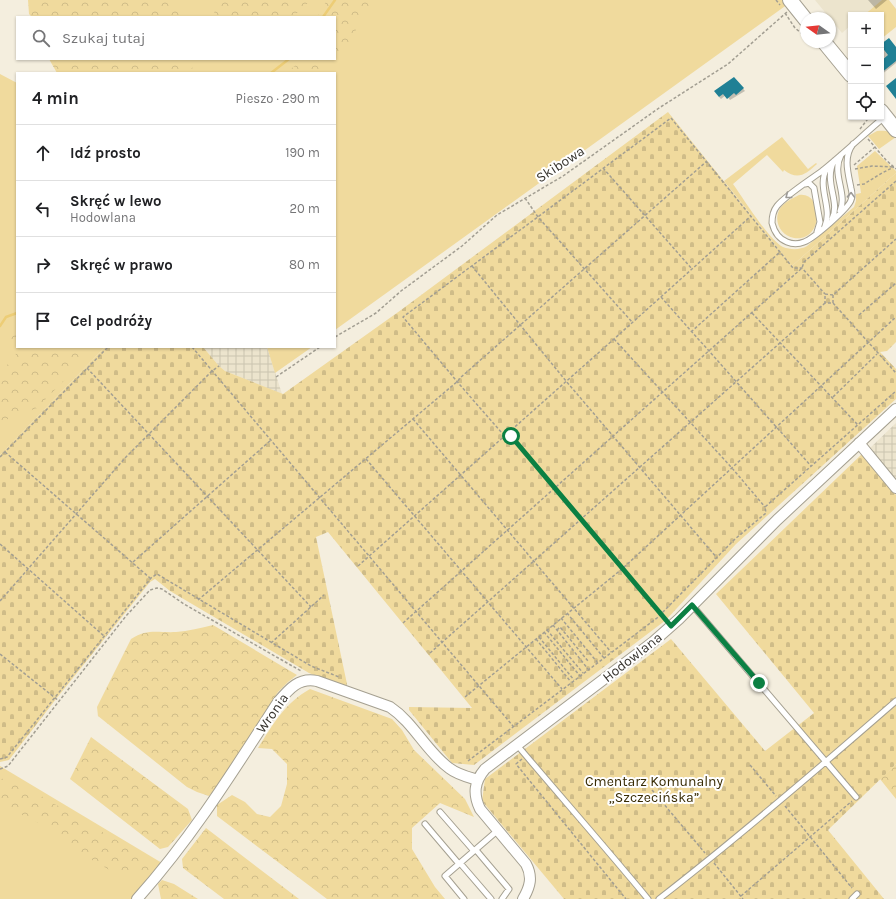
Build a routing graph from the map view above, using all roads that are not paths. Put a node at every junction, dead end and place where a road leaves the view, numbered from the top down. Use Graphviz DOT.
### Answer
graph roads {
  1 [pos="790,6"];
  2 [pos="800,15"];
  3 [pos="829,48"];
  4 [pos="848,71"];
  5 [pos="884,115"];
  6 [pos="877,120"];
  7 [pos="896,130"];
  8 [pos="853,144"];
  9 [pos="844,151"];
  10 [pos="837,157"];
  11 [pos="830,164"];
  12 [pos="805,184"];
  13 [pos="838,215"];
  14 [pos="831,221"];
  15 [pos="824,228"];
  16 [pos="815,235"];
  17 [pos="896,409"];
  18 [pos="859,443"];
  19 [pos="896,488"];
  20 [pos="692,605"];
  21 [pos="896,701"];
  22 [pos="518,745"];
  23 [pos="826,762"];
  24 [pos="478,780"];
  25 [pos="856,797"];
  26 [pos="440,812"];
  27 [pos="425,824"];
  28 [pos="497,831"];
  29 [pos="475,850"];
  30 [pos="459,864"];
  31 [pos="857,894"];
  32 [pos="137,899"];
  33 [pos="464,899"];
  34 [pos="490,899"];
  35 [pos="502,899"];
  36 [pos="524,899"];
  37 [pos="648,899"];
  38 [pos="658,899"];
  39 [pos="852,899"];
  1 -- 2 [label="main road"];
  3 -- 4 [label="main road"];
  5 -- 7 [label="main road"];
  6 -- 8 [label="lane"];
  8 -- 9 [label="lane"];
  13 -- 8 [label="lane, one-way"];
  9 -- 10 [label="lane"];
  9 -- 13 [label="lane"];
  10 -- 11 [label="lane"];
  10 -- 14 [label="lane"];
  11 -- 12 [label="lane"];
  11 -- 15 [label="lane"];
  12 -- 16 [label="lane"];
  12 -- 16 [label="lane, one-way"];
  13 -- 14 [label="lane"];
  14 -- 15 [label="lane"];
  15 -- 16 [label="lane"];
  17 -- 18 [label="street, Hodowlana"];
  18 -- 19 [label="street"];
  18 -- 20 [label="street, Hodowlana"];
  20 -- 22 [label="street, Hodowlana"];
  20 -- 23 [label="lane"];
  21 -- 23 [label="lane"];
  22 -- 24 [label="street, Hodowlana"];
  22 -- 37 [label="lane"];
  23 -- 25 [label="lane"];
  23 -- 38 [label="lane"];
  24 -- 28 [label="street"];
  24 -- 32 [label="street, Wronia"];
  26 -- 29 [label="lane"];
  27 -- 30 [label="lane"];
  28 -- 29 [label="lane"];
  28 -- 36 [label="street"];
  29 -- 30 [label="lane"];
  29 -- 35 [label="lane"];
  30 -- 33 [label="lane"];
  30 -- 34 [label="lane"];
  31 -- 39 [label="lane"];
}
